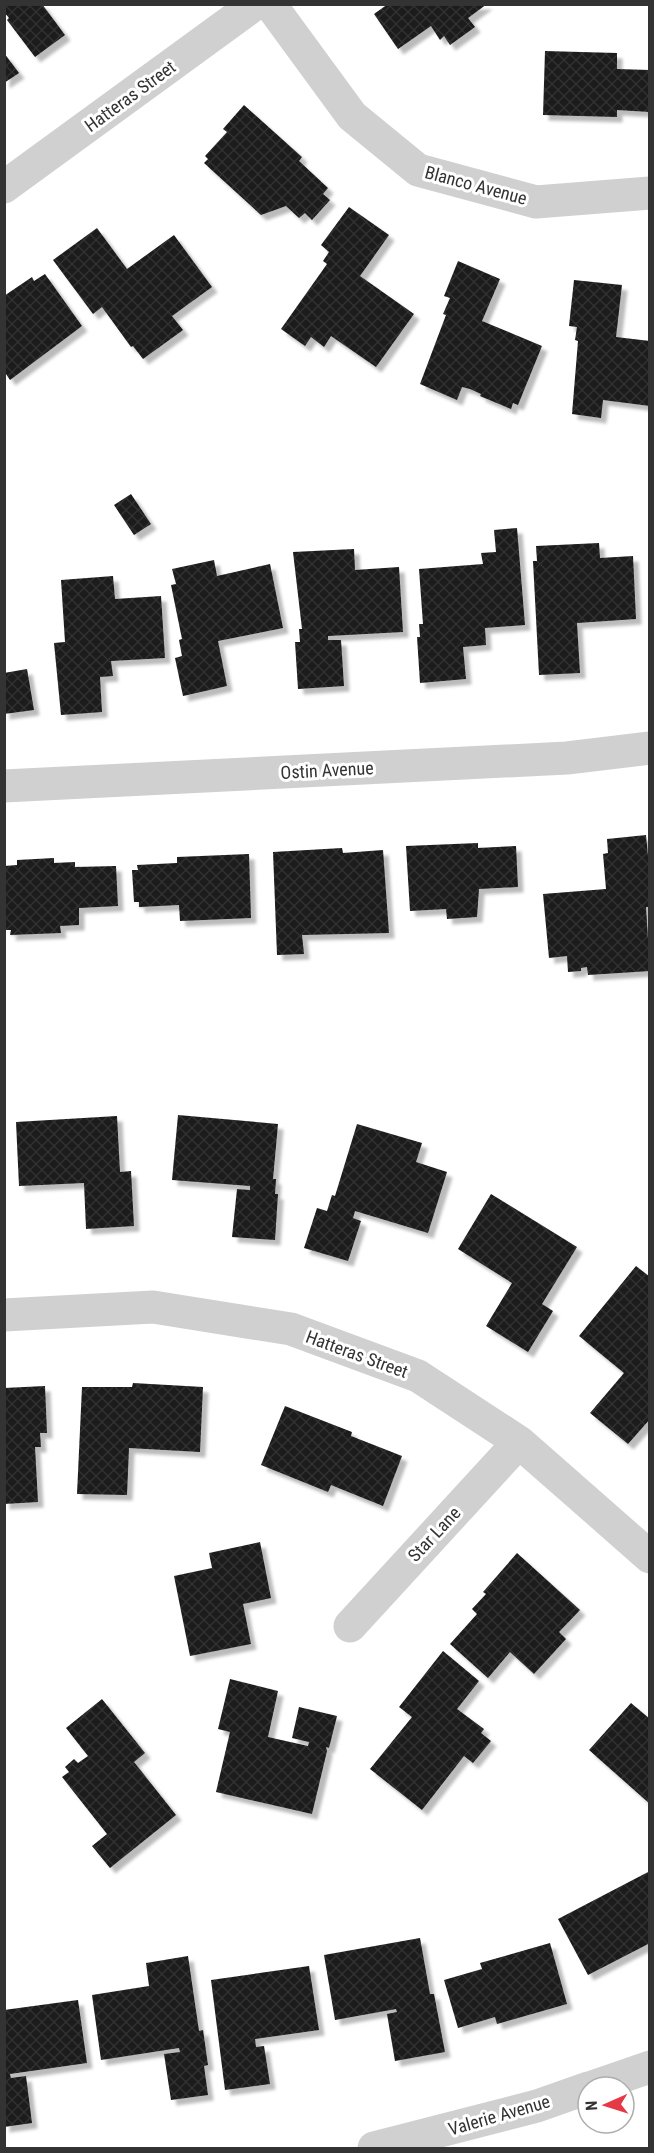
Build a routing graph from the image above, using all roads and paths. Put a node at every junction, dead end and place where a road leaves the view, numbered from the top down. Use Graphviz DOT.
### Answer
graph roads {
  1 [pos="255,4"];
  2 [pos="270,4"];
  3 [pos="4,188"];
  4 [pos="650,193"];
  5 [pos="650,748"];
  6 [pos="4,786"];
  7 [pos="4,1315"];
  8 [pos="519,1442"];
  9 [pos="650,1557"];
  10 [pos="350,1626"];
  11 [pos="650,2067"];
  12 [pos="627,2075"];
  13 [pos="576,2093"];
  14 [pos="374,2148"];
  1 -- 3 [label="street, Hatteras Street"];
  2 -- 4 [label="street, Blanco Avenue"];
  5 -- 6 [label="street, Ostin Avenue"];
  7 -- 8 [label="street, Hatteras Street"];
  8 -- 9 [label="street, Hatteras Street"];
  8 -- 10 [label="street, Star Lane"];
  11 -- 12 [label="street, Valerie Avenue"];
  13 -- 14 [label="street, Valerie Avenue"];
}
